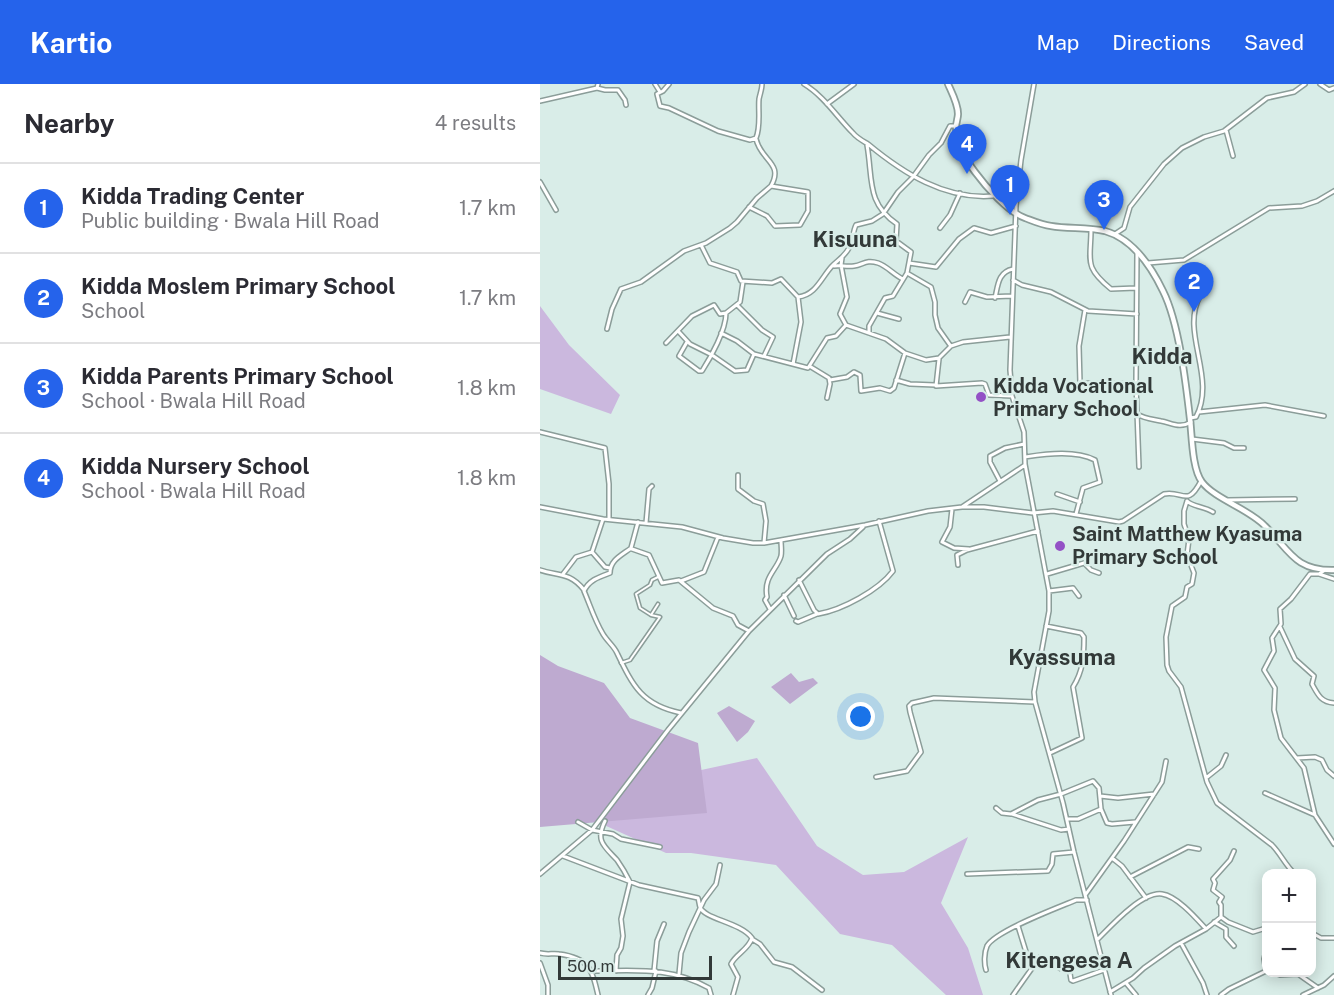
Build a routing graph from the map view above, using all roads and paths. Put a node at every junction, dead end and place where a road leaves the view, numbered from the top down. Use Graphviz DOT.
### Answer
graph roads {
  1 [pos="654,84"];
  2 [pos="669,84"];
  3 [pos="762,84"];
  4 [pos="804,84"];
  5 [pos="854,84"];
  6 [pos="948,84"];
  7 [pos="1034,84"];
  8 [pos="1305,84"];
  9 [pos="1320,84"];
  10 [pos="598,86"];
  11 [pos="1334,88"];
  12 [pos="660,92"];
  13 [pos="540,101"];
  14 [pos="827,104"];
  15 [pos="626,105"];
  16 [pos="956,126"];
  17 [pos="1226,130"];
  18 [pos="756,138"];
  19 [pos="867,144"];
  20 [pos="1233,156"];
  21 [pos="913,177"];
  22 [pos="540,182"];
  23 [pos="771,186"];
  24 [pos="1334,191"];
  25 [pos="960,193"];
  26 [pos="995,195"];
  27 [pos="749,207"];
  28 [pos="556,210"];
  29 [pos="1015,213"];
  30 [pos="882,214"];
  31 [pos="1016,226"];
  32 [pos="940,228"];
  33 [pos="1091,229"];
  34 [pos="1113,234"];
  35 [pos="701,245"];
  36 [pos="1137,251"];
  37 [pos="843,257"];
  38 [pos="909,263"];
  39 [pos="1148,264"];
  40 [pos="841,265"];
  41 [pos="832,266"];
  42 [pos="1013,269"];
  43 [pos="907,273"];
  44 [pos="903,279"];
  45 [pos="1013,280"];
  46 [pos="743,282"];
  47 [pos="1137,288"];
  48 [pos="1012,296"];
  49 [pos="1200,296"];
  50 [pos="798,297"];
  51 [pos="995,297"];
  52 [pos="965,302"];
  53 [pos="737,305"];
  54 [pos="1085,310"];
  55 [pos="726,313"];
  56 [pos="877,313"];
  57 [pos="1137,314"];
  58 [pos="899,319"];
  59 [pos="846,326"];
  60 [pos="607,329"];
  61 [pos="678,331"];
  62 [pos="721,333"];
  63 [pos="869,333"];
  64 [pos="1010,337"];
  65 [pos="687,342"];
  66 [pos="666,343"];
  67 [pos="951,346"];
  68 [pos="905,353"];
  69 [pos="754,354"];
  70 [pos="712,355"];
  71 [pos="764,356"];
  72 [pos="939,358"];
  73 [pos="793,364"];
  74 [pos="811,367"];
  75 [pos="830,380"];
  76 [pos="896,380"];
  77 [pos="1136,384"];
  78 [pos="935,385"];
  79 [pos="1012,396"];
  80 [pos="827,398"];
  81 [pos="1048,409"];
  82 [pos="1199,412"];
  83 [pos="1018,414"];
  84 [pos="1137,414"];
  85 [pos="1324,416"];
  86 [pos="1190,420"];
  87 [pos="540,432"];
  88 [pos="1192,439"];
  89 [pos="1024,444"];
  90 [pos="1244,448"];
  91 [pos="1025,456"];
  92 [pos="1025,464"];
  93 [pos="1139,468"];
  94 [pos="738,475"];
  95 [pos="1000,481"];
  96 [pos="1201,481"];
  97 [pos="652,486"];
  98 [pos="1057,494"];
  99 [pos="1186,499"];
  100 [pos="1295,499"];
  101 [pos="1227,500"];
  102 [pos="1080,502"];
  103 [pos="540,507"];
  104 [pos="962,507"];
  105 [pos="952,509"];
  106 [pos="1213,512"];
  107 [pos="1034,513"];
  108 [pos="1076,514"];
  109 [pos="603,519"];
  110 [pos="609,519"];
  111 [pos="879,521"];
  112 [pos="638,522"];
  113 [pos="646,523"];
  114 [pos="865,525"];
  115 [pos="1038,531"];
  116 [pos="718,537"];
  117 [pos="782,541"];
  118 [pos="764,543"];
  119 [pos="631,549"];
  120 [pos="970,549"];
  121 [pos="592,552"];
  122 [pos="958,565"];
  123 [pos="1310,566"];
  124 [pos="610,568"];
  125 [pos="540,570"];
  126 [pos="1325,570"];
  127 [pos="1334,570"];
  128 [pos="1099,573"];
  129 [pos="563,574"];
  130 [pos="1047,574"];
  131 [pos="1310,574"];
  132 [pos="1318,574"];
  133 [pos="658,578"];
  134 [pos="1334,579"];
  135 [pos="799,580"];
  136 [pos="681,581"];
  137 [pos="584,590"];
  138 [pos="1049,591"];
  139 [pos="784,595"];
  140 [pos="1080,596"];
  141 [pos="658,604"];
  142 [pos="770,609"];
  143 [pos="817,612"];
  144 [pos="758,614"];
  145 [pos="651,615"];
  146 [pos="794,615"];
  147 [pos="764,616"];
  148 [pos="795,621"];
  149 [pos="1046,626"];
  150 [pos="1280,627"];
  151 [pos="750,632"];
  152 [pos="621,663"];
  153 [pos="1035,702"];
  154 [pos="1334,703"];
  155 [pos="681,713"];
  156 [pos="1049,753"];
  157 [pos="1226,755"];
  158 [pos="1297,758"];
  159 [pos="1166,761"];
  160 [pos="1334,776"];
  161 [pos="876,777"];
  162 [pos="1206,778"];
  163 [pos="1265,793"];
  164 [pos="1061,794"];
  165 [pos="1154,794"];
  166 [pos="1100,796"];
  167 [pos="996,807"];
  168 [pos="1101,809"];
  169 [pos="1011,813"];
  170 [pos="1315,815"];
  171 [pos="1067,819"];
  172 [pos="605,821"];
  173 [pos="579,822"];
  174 [pos="1135,822"];
  175 [pos="1069,829"];
  176 [pos="592,830"];
  177 [pos="602,832"];
  178 [pos="1334,844"];
  179 [pos="660,848"];
  180 [pos="1199,849"];
  181 [pos="1234,851"];
  182 [pos="1074,852"];
  183 [pos="563,856"];
  184 [pos="1112,857"];
  185 [pos="720,865"];
  186 [pos="1290,869"];
  187 [pos="540,874"];
  188 [pos="967,874"];
  189 [pos="1130,877"];
  190 [pos="630,882"];
  191 [pos="1086,894"];
  192 [pos="1146,898"];
  193 [pos="1087,900"];
  194 [pos="700,908"];
  195 [pos="1221,917"];
  196 [pos="1214,922"];
  197 [pos="664,924"];
  198 [pos="1018,926"];
  199 [pos="1206,929"];
  200 [pos="1262,929"];
  201 [pos="1316,936"];
  202 [pos="1334,938"];
  203 [pos="752,939"];
  204 [pos="1097,940"];
  205 [pos="1181,943"];
  206 [pos="1234,946"];
  207 [pos="540,953"];
  208 [pos="540,963"];
  209 [pos="1031,968"];
  210 [pos="986,970"];
  211 [pos="1104,970"];
  212 [pos="592,971"];
  213 [pos="616,971"];
  214 [pos="655,971"];
  215 [pos="1262,973"];
  216 [pos="679,974"];
  217 [pos="1334,976"];
  218 [pos="1303,977"];
  219 [pos="1126,983"];
  220 [pos="1318,988"];
  221 [pos="822,990"];
  222 [pos="1110,994"];
  223 [pos="548,995"];
  224 [pos="598,995"];
  225 [pos="648,995"];
  226 [pos="711,995"];
  227 [pos="733,995"];
  228 [pos="1013,995"];
  229 [pos="1136,995"];
  230 [pos="1207,995"];
  231 [pos="1221,995"];
  232 [pos="1303,995"];
  1 -- 12 [label="street"];
  2 -- 12 [label="street"];
  3 -- 18 [label="street"];
  4 -- 14 [label="street"];
  5 -- 14 [label="street"];
  6 -- 16 [label="street"];
  7 -- 29 [label="street"];
  8 -- 17 [label="street"];
  9 -- 11 [label="street"];
  10 -- 13 [label="street"];
  10 -- 15 [label="street"];
  12 -- 18 [label="street"];
  14 -- 19 [label="street"];
  16 -- 21 [label="street"];
  16 -- 26 [label="street"];
  17 -- 20 [label="street"];
  17 -- 34 [label="street"];
  18 -- 23 [label="street"];
  19 -- 21 [label="street"];
  19 -- 30 [label="street"];
  21 -- 25 [label="street"];
  21 -- 30 [label="street"];
  22 -- 28 [label="street"];
  23 -- 27 [label="street"];
  23 -- 27 [label="street"];
  24 -- 39 [label="street"];
  25 -- 26 [label="street"];
  25 -- 32 [label="street"];
  26 -- 29 [label="street"];
  27 -- 35 [label="street"];
  29 -- 31 [label="street"];
  29 -- 33 [label="street"];
  30 -- 37 [label="street"];
  30 -- 38 [label="street"];
  31 -- 38 [label="street"];
  31 -- 42 [label="street"];
  33 -- 34 [label="street"];
  33 -- 47 [label="street"];
  34 -- 36 [label="street"];
  35 -- 46 [label="street"];
  35 -- 60 [label="street"];
  36 -- 39 [label="street"];
  36 -- 47 [label="street"];
  37 -- 40 [label="street"];
  37 -- 41 [label="street"];
  38 -- 43 [label="street"];
  39 -- 86 [label="street"];
  40 -- 41 [label="street"];
  40 -- 44 [label="street"];
  40 -- 59 [label="street"];
  41 -- 50 [label="street"];
  42 -- 45 [label="street"];
  42 -- 51 [label="street"];
  43 -- 44 [label="street"];
  43 -- 67 [label="street"];
  44 -- 56 [label="street"];
  45 -- 48 [label="street"];
  45 -- 54 [label="street"];
  46 -- 50 [label="street"];
  46 -- 53 [label="street"];
  47 -- 57 [label="street"];
  48 -- 51 [label="street"];
  48 -- 64 [label="street"];
  49 -- 82 [label="street"];
  50 -- 73 [label="street"];
  51 -- 52 [label="street"];
  53 -- 55 [label="street"];
  53 -- 71 [label="street"];
  54 -- 57 [label="street"];
  54 -- 77 [label="street"];
  55 -- 61 [label="street"];
  55 -- 62 [label="street"];
  56 -- 58 [label="street"];
  56 -- 63 [label="street"];
  57 -- 77 [label="street"];
  59 -- 63 [label="street"];
  59 -- 74 [label="street"];
  61 -- 65 [label="street"];
  61 -- 66 [label="street"];
  62 -- 69 [label="street"];
  62 -- 70 [label="street"];
  63 -- 68 [label="street"];
  64 -- 67 [label="street"];
  64 -- 79 [label="street"];
  65 -- 70 [label="street"];
  65 -- 70 [label="street"];
  67 -- 72 [label="street"];
  68 -- 72 [label="street"];
  68 -- 76 [label="street"];
  69 -- 70 [label="street"];
  69 -- 71 [label="street"];
  71 -- 73 [label="street"];
  72 -- 78 [label="street"];
  73 -- 74 [label="street"];
  74 -- 75 [label="street"];
  75 -- 76 [label="street"];
  75 -- 80 [label="street"];
  76 -- 78 [label="street"];
  77 -- 84 [label="street"];
  78 -- 79 [label="street"];
  79 -- 83 [label="street"];
  81 -- 83 [label="street"];
  82 -- 85 [label="street"];
  82 -- 86 [label="street"];
  83 -- 89 [label="street"];
  84 -- 86 [label="street"];
  84 -- 93 [label="street"];
  86 -- 88 [label="street"];
  87 -- 110 [label="street"];
  88 -- 90 [label="street"];
  88 -- 96 [label="street"];
  89 -- 91 [label="street"];
  89 -- 95 [label="street"];
  91 -- 92 [label="street"];
  91 -- 102 [label="street"];
  92 -- 95 [label="street"];
  92 -- 107 [label="street"];
  94 -- 118 [label="street"];
  95 -- 104 [label="street"];
  96 -- 99 [label="street"];
  96 -- 101 [label="street"];
  97 -- 113 [label="street"];
  98 -- 102 [label="street"];
  99 -- 106 [label="street"];
  99 -- 108 [label="street"];
  99 -- 162 [label="street"];
  100 -- 101 [label="street"];
  101 -- 123 [label="street"];
  102 -- 108 [label="street"];
  103 -- 109 [label="street"];
  104 -- 105 [label="street"];
  104 -- 107 [label="street"];
  105 -- 111 [label="street"];
  105 -- 120 [label="street"];
  107 -- 108 [label="street"];
  107 -- 115 [label="street"];
  109 -- 110 [label="street"];
  109 -- 121 [label="street"];
  110 -- 112 [label="street"];
  111 -- 114 [label="street"];
  111 -- 143 [label="street"];
  112 -- 113 [label="street"];
  112 -- 119 [label="street"];
  113 -- 116 [label="street"];
  114 -- 117 [label="street"];
  114 -- 135 [label="street"];
  115 -- 120 [label="street"];
  115 -- 130 [label="street"];
  116 -- 118 [label="street"];
  116 -- 136 [label="street"];
  117 -- 118 [label="street"];
  117 -- 142 [label="street"];
  119 -- 124 [label="street"];
  119 -- 133 [label="street"];
  120 -- 122 [label="street"];
  121 -- 124 [label="street"];
  121 -- 129 [label="street"];
  123 -- 126 [label="street"];
  123 -- 131 [label="street"];
  124 -- 137 [label="street"];
  125 -- 129 [label="street"];
  126 -- 127 [label="street"];
  126 -- 132 [label="street"];
  128 -- 130 [label="street"];
  129 -- 137 [label="street"];
  130 -- 138 [label="street"];
  131 -- 132 [label="street"];
  131 -- 150 [label="street"];
  132 -- 134 [label="street"];
  133 -- 136 [label="street"];
  133 -- 145 [label="street"];
  135 -- 139 [label="street"];
  135 -- 143 [label="street"];
  136 -- 151 [label="street"];
  137 -- 152 [label="street"];
  138 -- 140 [label="street"];
  138 -- 149 [label="street"];
  139 -- 142 [label="street"];
  139 -- 146 [label="street"];
  141 -- 145 [label="street"];
  142 -- 147 [label="street"];
  143 -- 148 [label="street"];
  144 -- 147 [label="street"];
  145 -- 152 [label="street"];
  147 -- 151 [label="street"];
  149 -- 153 [label="street"];
  149 -- 156 [label="street"];
  150 -- 154 [label="street"];
  150 -- 158 [label="street"];
  151 -- 155 [label="street"];
  152 -- 155 [label="street"];
  153 -- 156 [label="street"];
  153 -- 161 [label="street"];
  155 -- 176 [label="street"];
  156 -- 164 [label="street"];
  157 -- 162 [label="street"];
  158 -- 160 [label="street"];
  158 -- 170 [label="street"];
  159 -- 165 [label="street"];
  162 -- 186 [label="street"];
  163 -- 170 [label="street"];
  164 -- 166 [label="street"];
  164 -- 169 [label="street"];
  164 -- 171 [label="street"];
  165 -- 166 [label="street"];
  165 -- 174 [label="street"];
  166 -- 168 [label="street"];
  167 -- 169 [label="street"];
  168 -- 171 [label="street"];
  168 -- 174 [label="street"];
  169 -- 175 [label="street"];
  170 -- 178 [label="street"];
  171 -- 175 [label="street"];
  172 -- 177 [label="street"];
  173 -- 176 [label="street"];
  174 -- 184 [label="street"];
  175 -- 182 [label="street"];
  176 -- 177 [label="street"];
  176 -- 183 [label="street"];
  177 -- 179 [label="street"];
  177 -- 190 [label="street"];
  180 -- 189 [label="street"];
  181 -- 195 [label="street"];
  182 -- 188 [label="street"];
  182 -- 191 [label="street"];
  183 -- 187 [label="street"];
  183 -- 190 [label="street"];
  184 -- 189 [label="street"];
  184 -- 191 [label="street"];
  185 -- 194 [label="street"];
  189 -- 192 [label="street"];
  190 -- 194 [label="street"];
  190 -- 213 [label="street"];
  191 -- 193 [label="street"];
  192 -- 199 [label="street"];
  192 -- 204 [label="street"];
  193 -- 198 [label="street"];
  193 -- 204 [label="street"];
  194 -- 203 [label="street"];
  194 -- 216 [label="street"];
  195 -- 196 [label="street"];
  195 -- 200 [label="street"];
  196 -- 199 [label="street"];
  196 -- 206 [label="street"];
  197 -- 214 [label="street"];
  198 -- 209 [label="street"];
  198 -- 210 [label="street"];
  199 -- 205 [label="street"];
  201 -- 202 [label="street"];
  203 -- 221 [label="street"];
  203 -- 227 [label="street"];
  204 -- 211 [label="street"];
  205 -- 219 [label="street"];
  205 -- 230 [label="street"];
  207 -- 212 [label="street"];
  208 -- 223 [label="street"];
  209 -- 211 [label="street"];
  209 -- 228 [label="street"];
  211 -- 222 [label="street"];
  212 -- 213 [label="street"];
  212 -- 224 [label="street"];
  213 -- 214 [label="street"];
  214 -- 216 [label="street"];
  214 -- 225 [label="street"];
  215 -- 231 [label="street"];
  216 -- 226 [label="street"];
  217 -- 220 [label="street"];
  218 -- 220 [label="street"];
  219 -- 222 [label="street"];
  219 -- 229 [label="street"];
  220 -- 232 [label="street"];
}
